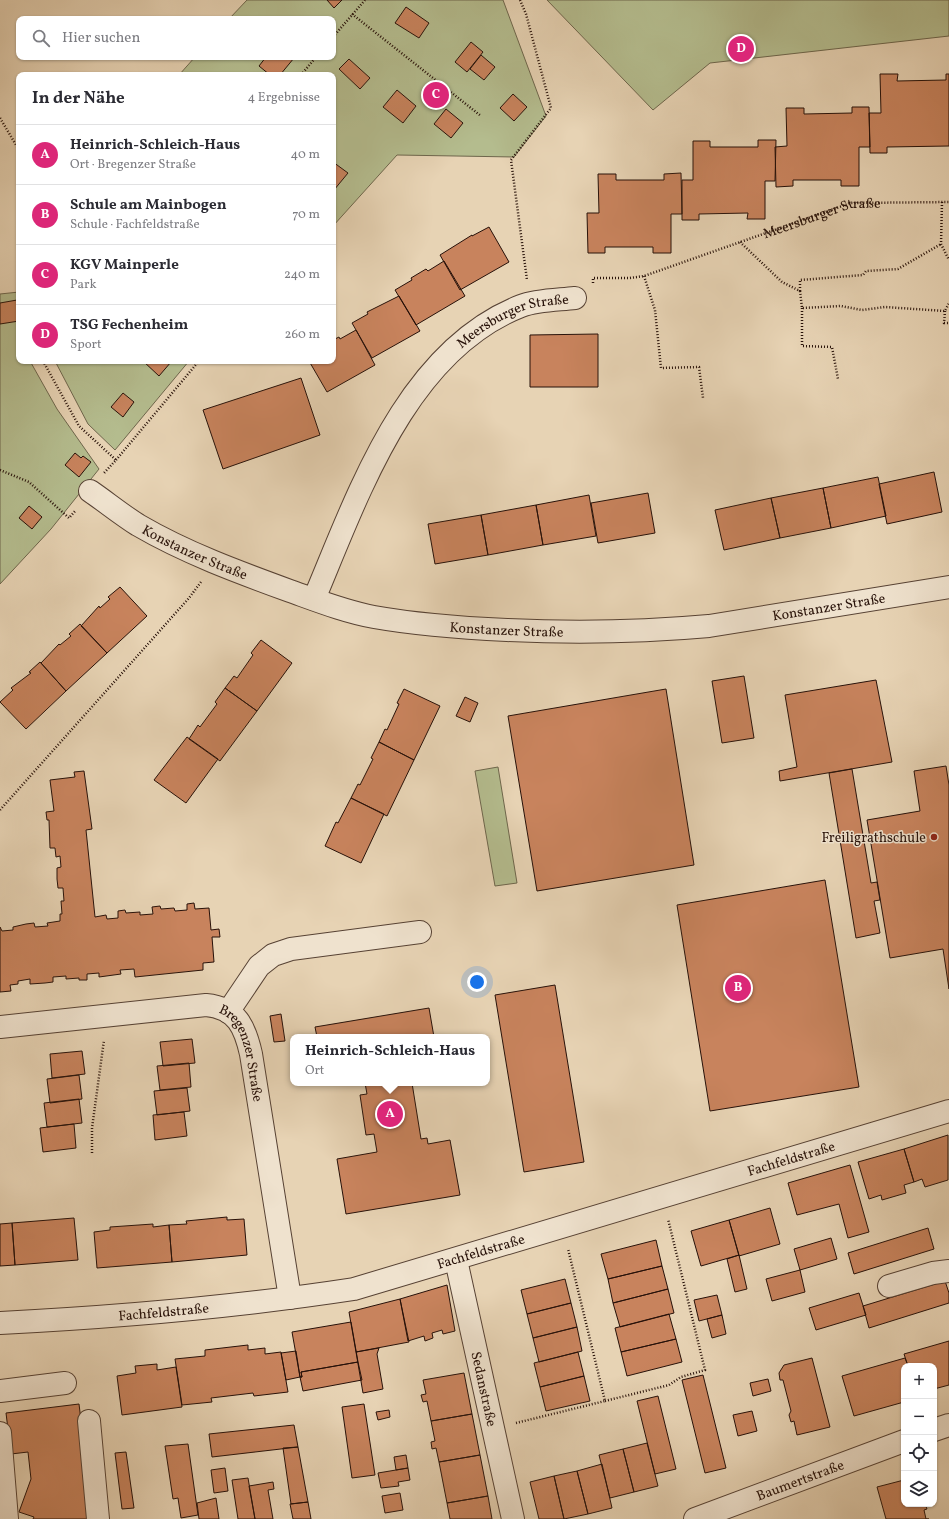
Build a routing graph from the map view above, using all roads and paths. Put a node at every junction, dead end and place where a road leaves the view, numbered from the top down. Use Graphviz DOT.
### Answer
graph roads {
  1 [pos="365,0"];
  2 [pos="520,0"];
  3 [pos="352,14"];
  4 [pos="336,33"];
  5 [pos="314,60"];
  6 [pos="304,72"];
  7 [pos="481,116"];
  8 [pos="0,118"];
  9 [pos="16,145"];
  10 [pos="942,202"];
  11 [pos="949,202"];
  12 [pos="740,242"];
  13 [pos="941,244"];
  14 [pos="949,260"];
  15 [pos="644,276"];
  16 [pos="593,286"];
  17 [pos="800,291"];
  18 [pos="575,298"];
  19 [pos="531,303"];
  20 [pos="949,303"];
  21 [pos="802,308"];
  22 [pos="945,311"];
  23 [pos="949,323"];
  24 [pos="45,364"];
  25 [pos="196,364"];
  26 [pos="838,379"];
  27 [pos="702,398"];
  28 [pos="116,460"];
  29 [pos="0,470"];
  30 [pos="90,491"];
  31 [pos="216,563"];
  32 [pos="949,587"];
  33 [pos="314,599"];
  34 [pos="0,810"];
  35 [pos="420,932"];
  36 [pos="228,1012"];
  37 [pos="107,1016"];
  38 [pos="0,1027"];
  39 [pos="949,1111"];
  40 [pos="92,1152"];
  41 [pos="663,1198"];
  42 [pos="563,1227"];
  43 [pos="456,1260"];
  44 [pos="949,1271"];
  45 [pos="889,1286"];
  46 [pos="290,1298"];
  47 [pos="0,1323"];
  48 [pos="65,1383"];
  49 [pos="0,1391"];
  50 [pos="605,1401"];
  51 [pos="89,1421"];
  52 [pos="949,1425"];
  53 [pos="494,1429"];
  54 [pos="937,1429"];
  55 [pos="0,1433"];
  56 [pos="901,1442"];
  57 [pos="8,1519"];
  58 [pos="98,1519"];
  59 [pos="513,1519"];
  60 [pos="695,1519"];
  1 -- 3 [label="path"];
  2 -- 19 [label="path"];
  3 -- 4 [label="path"];
  3 -- 7 [label="path"];
  5 -- 6 [label="path"];
  8 -- 9 [label="path"];
  10 -- 11 [label="path, Meersburger Straße"];
  10 -- 12 [label="path, Meersburger Straße"];
  10 -- 13 [label="path"];
  12 -- 15 [label="path, Meersburger Straße"];
  12 -- 17 [label="path"];
  13 -- 14 [label="path"];
  13 -- 17 [label="path"];
  15 -- 16 [label="path, Meersburger Straße"];
  15 -- 27 [label="path"];
  17 -- 21 [label="path"];
  18 -- 19 [label="street, Meersburger Straße"];
  19 -- 33 [label="street, Meersburger Straße"];
  20 -- 22 [label="path"];
  21 -- 22 [label="path"];
  21 -- 26 [label="path"];
  22 -- 23 [label="path"];
  24 -- 28 [label="path"];
  25 -- 28 [label="path"];
  28 -- 30 [label="path"];
  29 -- 30 [label="path"];
  30 -- 31 [label="street, Konstanzer Straße"];
  31 -- 33 [label="street, Konstanzer Straße"];
  31 -- 34 [label="path"];
  32 -- 33 [label="street, Konstanzer Straße"];
  35 -- 36 [label="street"];
  36 -- 37 [label="street, Bregenzer Straße"];
  36 -- 46 [label="street, Bregenzer Straße"];
  37 -- 38 [label="street, Bregenzer Straße"];
  37 -- 40 [label="path"];
  39 -- 41 [label="street, Fachfeldstraße"];
  41 -- 42 [label="street, Fachfeldstraße"];
  41 -- 50 [label="path"];
  42 -- 43 [label="street, Fachfeldstraße"];
  42 -- 50 [label="path"];
  43 -- 46 [label="street, Fachfeldstraße"];
  43 -- 53 [label="street, Sedanstraße"];
  44 -- 45 [label="street"];
  46 -- 47 [label="street, Fachfeldstraße"];
  48 -- 49 [label="street"];
  50 -- 53 [label="path"];
  51 -- 58 [label="street"];
  52 -- 54 [label="street"];
  53 -- 59 [label="street, Sedanstraße"];
  55 -- 57 [label="street"];
  56 -- 60 [label="street, Baumertstraße"];
}
